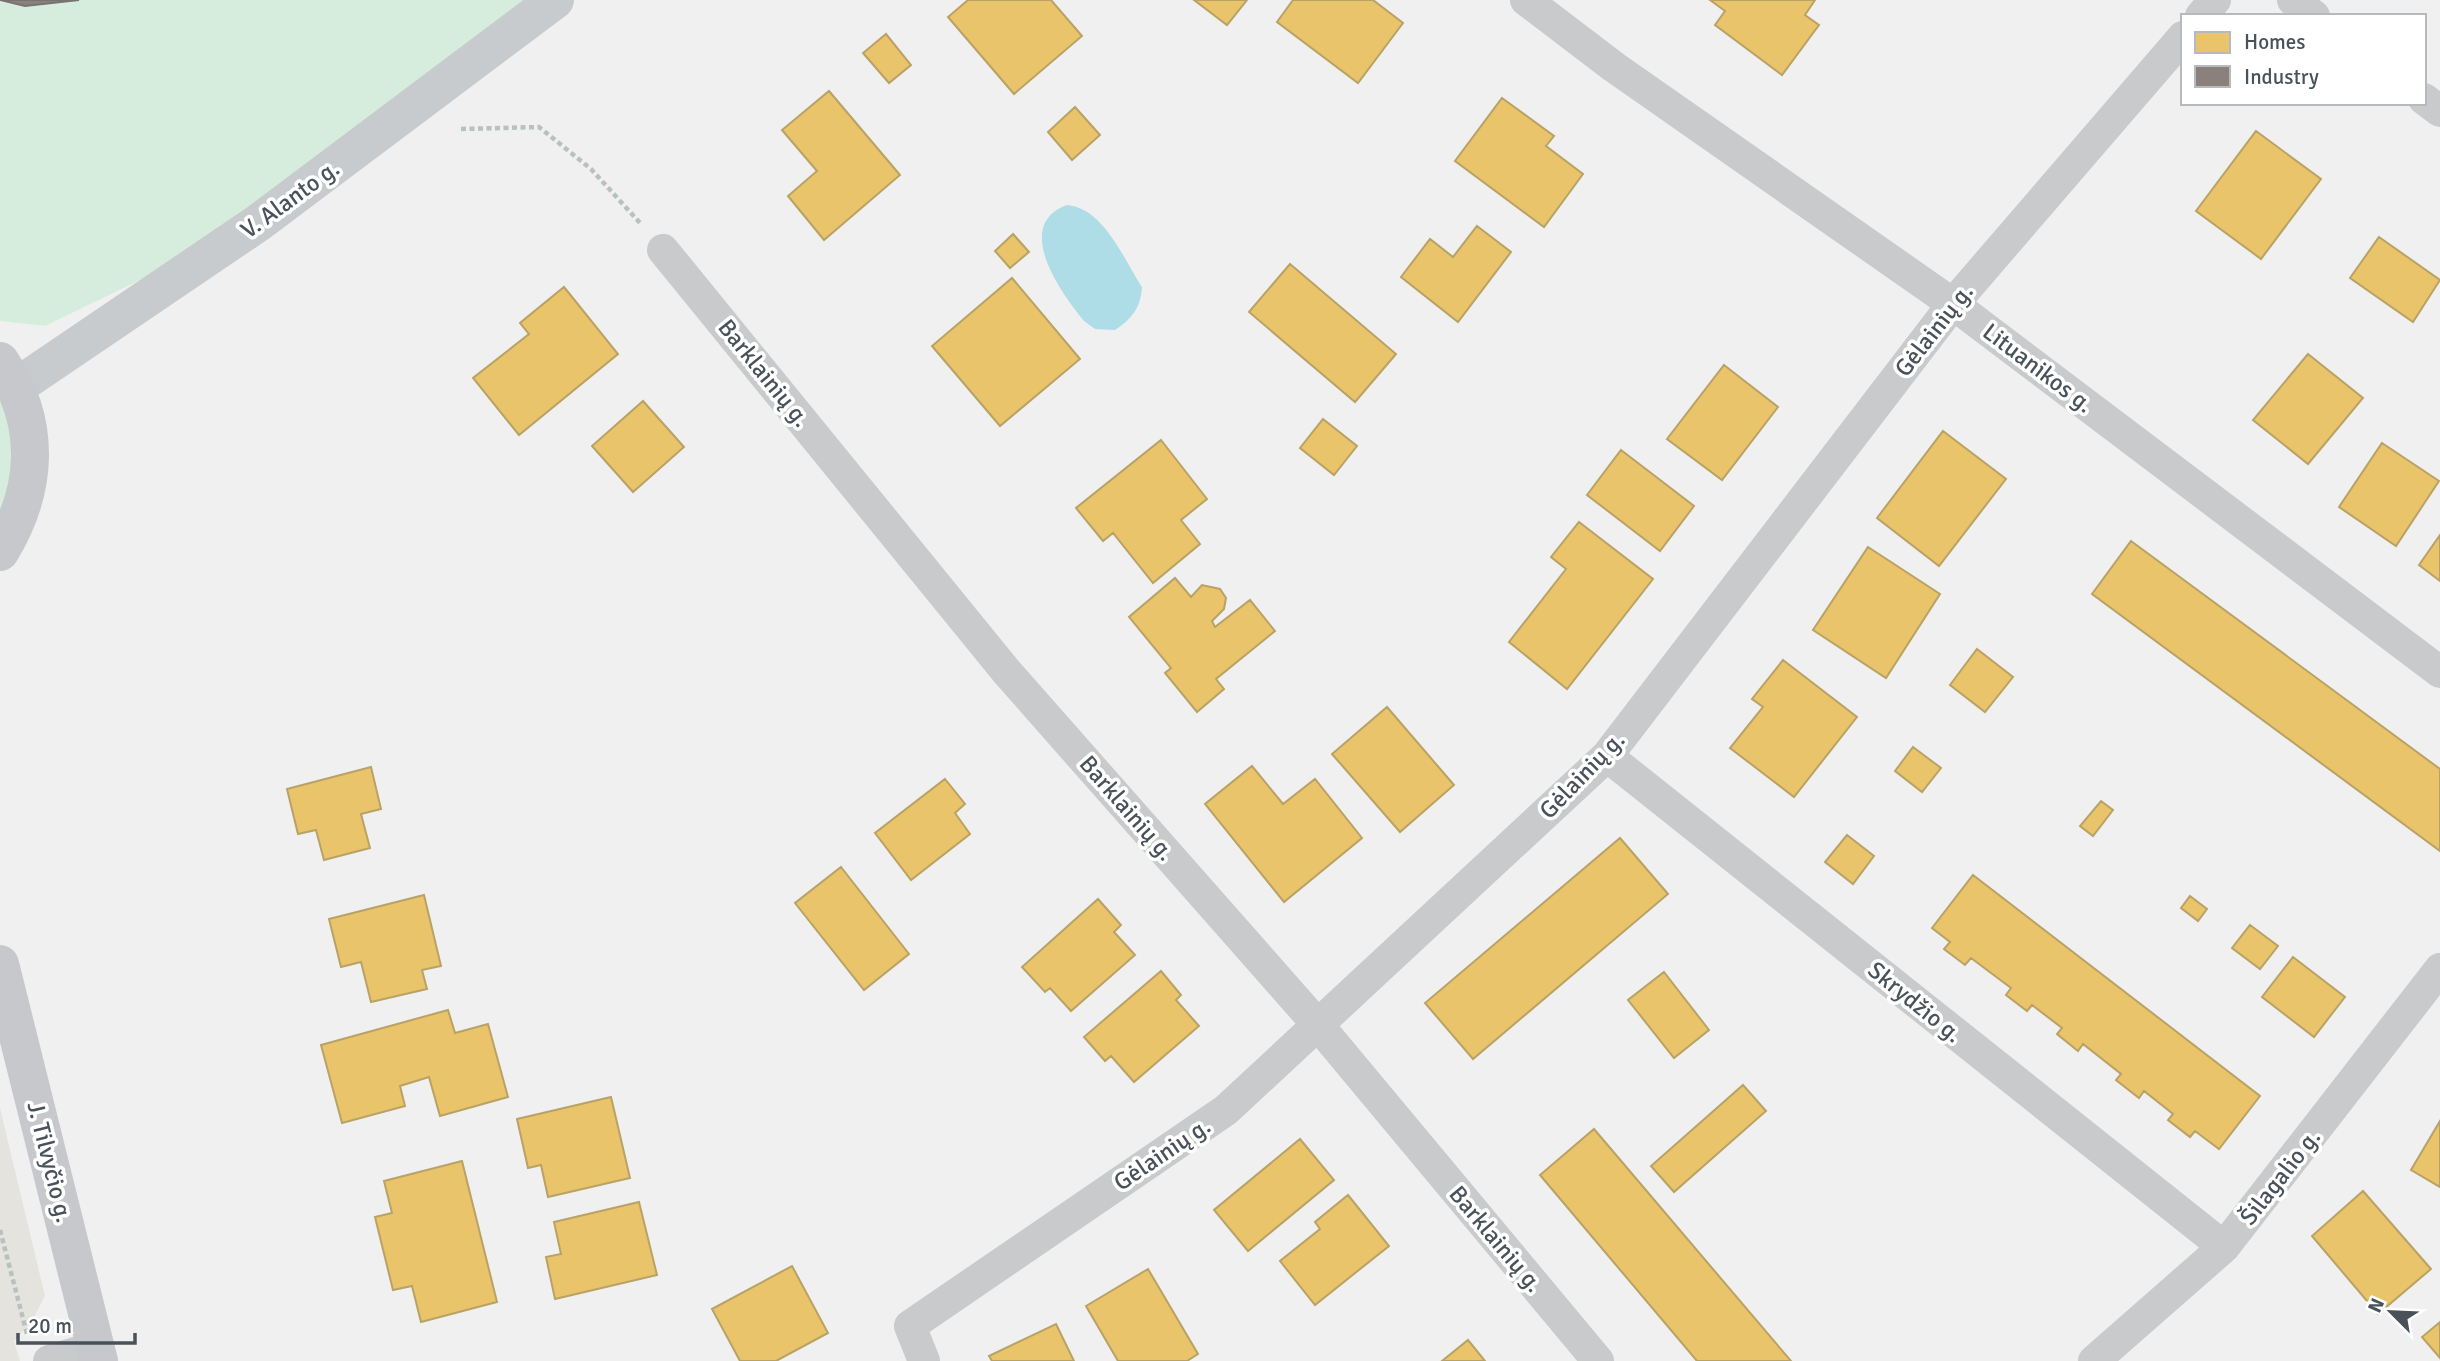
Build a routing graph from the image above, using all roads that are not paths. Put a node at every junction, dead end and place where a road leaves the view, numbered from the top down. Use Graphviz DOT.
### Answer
graph roads {
  1 [pos="555,0"];
  2 [pos="1526,0"];
  3 [pos="2215,0"];
  4 [pos="2293,0"];
  5 [pos="2203,14"];
  6 [pos="2311,14"];
  7 [pos="2181,39"];
  8 [pos="663,250"];
  9 [pos="1953,304"];
  10 [pos="8,374"];
  11 [pos="0,552"];
  12 [pos="2440,672"];
  13 [pos="1607,756"];
  14 [pos="0,964"];
  15 [pos="2440,969"];
  16 [pos="1318,1025"];
  17 [pos="2224,1247"];
  18 [pos="40,1354"];
  19 [pos="97,1354"];
  20 [pos="924,1361"];
  21 [pos="1598,1361"];
  22 [pos="2094,1361"];
  1 -- 10 [label="main road, V. Alanto g."];
  2 -- 9 [label="street, Lituanikos g."];
  3 -- 5 [label="street"];
  4 -- 6 [label="street"];
  7 -- 9 [label="street, Gėlainių g."];
  8 -- 16 [label="street, Barklainių g."];
  9 -- 12 [label="street, Lituanikos g."];
  9 -- 13 [label="street, Gėlainių g."];
  10 -- 11 [label="main road"];
  13 -- 16 [label="street, Gėlainių g."];
  13 -- 17 [label="street, Skrydžio g."];
  14 -- 19 [label="main road, J. Tilvyčio g."];
  15 -- 17 [label="street, Šilagalio g."];
  16 -- 20 [label="street, Gėlainių g."];
  16 -- 21 [label="street, Barklainių g."];
  17 -- 22 [label="street, Šilagalio g."];
  18 -- 19 [label="street"];
}
